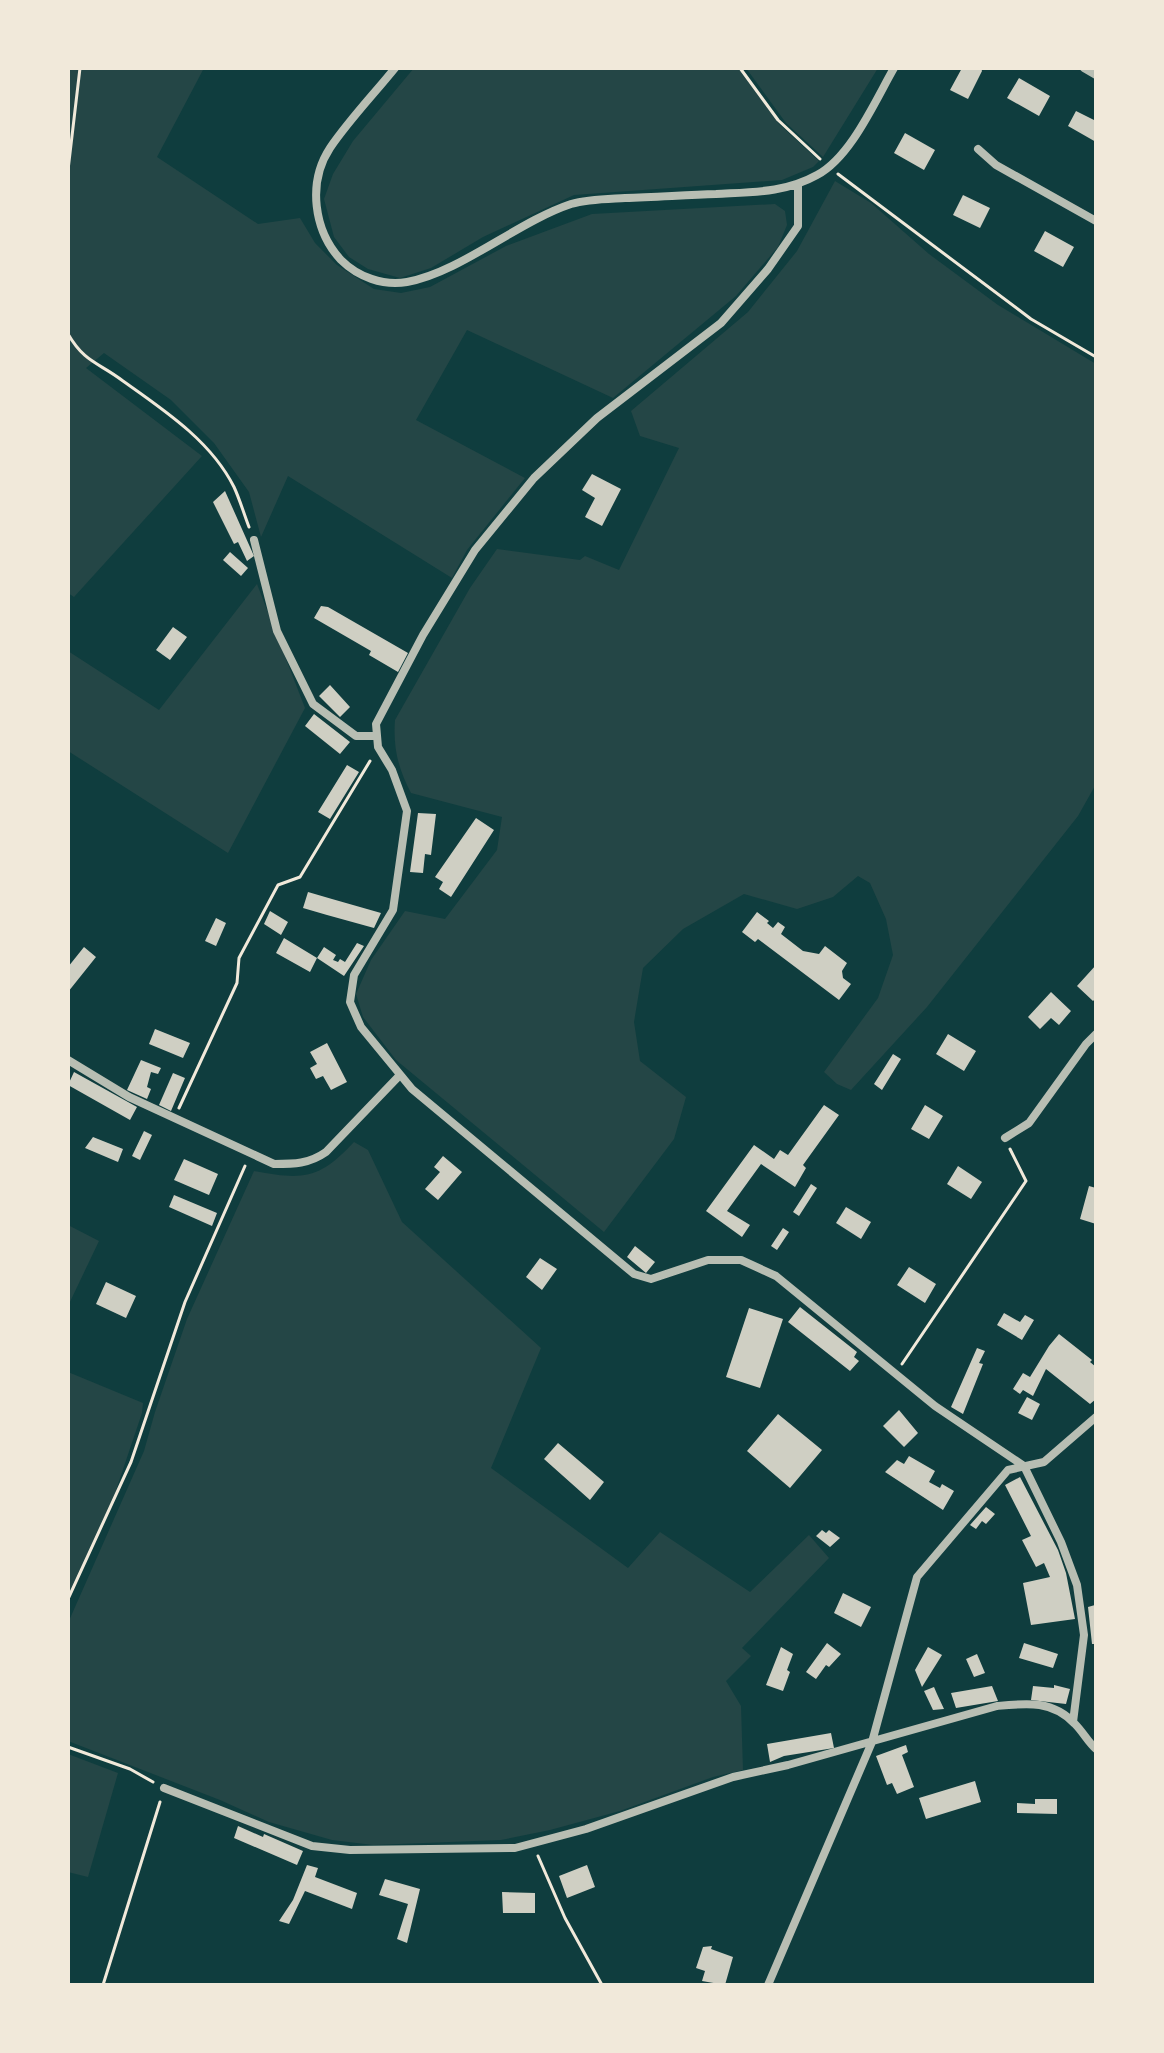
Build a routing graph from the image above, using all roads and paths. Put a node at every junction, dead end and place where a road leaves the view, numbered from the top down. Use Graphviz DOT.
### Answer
graph roads {
  1 [pos="80,68"];
  2 [pos="395,68"];
  3 [pos="740,68"];
  4 [pos="894,68"];
  5 [pos="1084,68"];
  6 [pos="1096,75"];
  7 [pos="978,149"];
  8 [pos="828,166"];
  9 [pos="68,170"];
  10 [pos="798,184"];
  11 [pos="1096,221"];
  12 [pos="68,334"];
  13 [pos="1096,357"];
  14 [pos="254,540"];
  15 [pos="377,736"];
  16 [pos="378,747"];
  17 [pos="1096,1034"];
  18 [pos="68,1060"];
  19 [pos="399,1076"];
  20 [pos="174,1117"];
  21 [pos="1005,1138"];
  22 [pos="251,1153"];
  23 [pos="895,1374"];
  24 [pos="1096,1417"];
  25 [pos="1024,1466"];
  26 [pos="68,1599"];
  27 [pos="1073,1722"];
  28 [pos="872,1742"];
  29 [pos="68,1747"];
  30 [pos="1096,1749"];
  31 [pos="164,1788"];
  32 [pos="533,1843"];
  33 [pos="103,1985"];
  34 [pos="602,1985"];
  35 [pos="768,1985"];
  1 -- 9 [label="path"];
  2 -- 10 [label="street"];
  3 -- 8 [label="path"];
  4 -- 8 [label="street"];
  5 -- 6 [label="street"];
  7 -- 11 [label="street"];
  8 -- 10 [label="street"];
  8 -- 13 [label="path"];
  10 -- 15 [label="street"];
  12 -- 14 [label="path"];
  14 -- 15 [label="street"];
  15 -- 16 [label="street"];
  16 -- 19 [label="street"];
  16 -- 20 [label="path"];
  17 -- 21 [label="street"];
  18 -- 20 [label="street"];
  19 -- 22 [label="street"];
  19 -- 23 [label="street"];
  20 -- 22 [label="street"];
  21 -- 23 [label="path"];
  22 -- 26 [label="path"];
  23 -- 25 [label="street"];
  24 -- 25 [label="street"];
  25 -- 27 [label="street"];
  25 -- 28 [label="street"];
  27 -- 28 [label="street"];
  27 -- 30 [label="street"];
  28 -- 32 [label="street"];
  28 -- 35 [label="street"];
  29 -- 31 [label="path"];
  31 -- 32 [label="street"];
  31 -- 33 [label="path"];
  32 -- 34 [label="path"];
}
